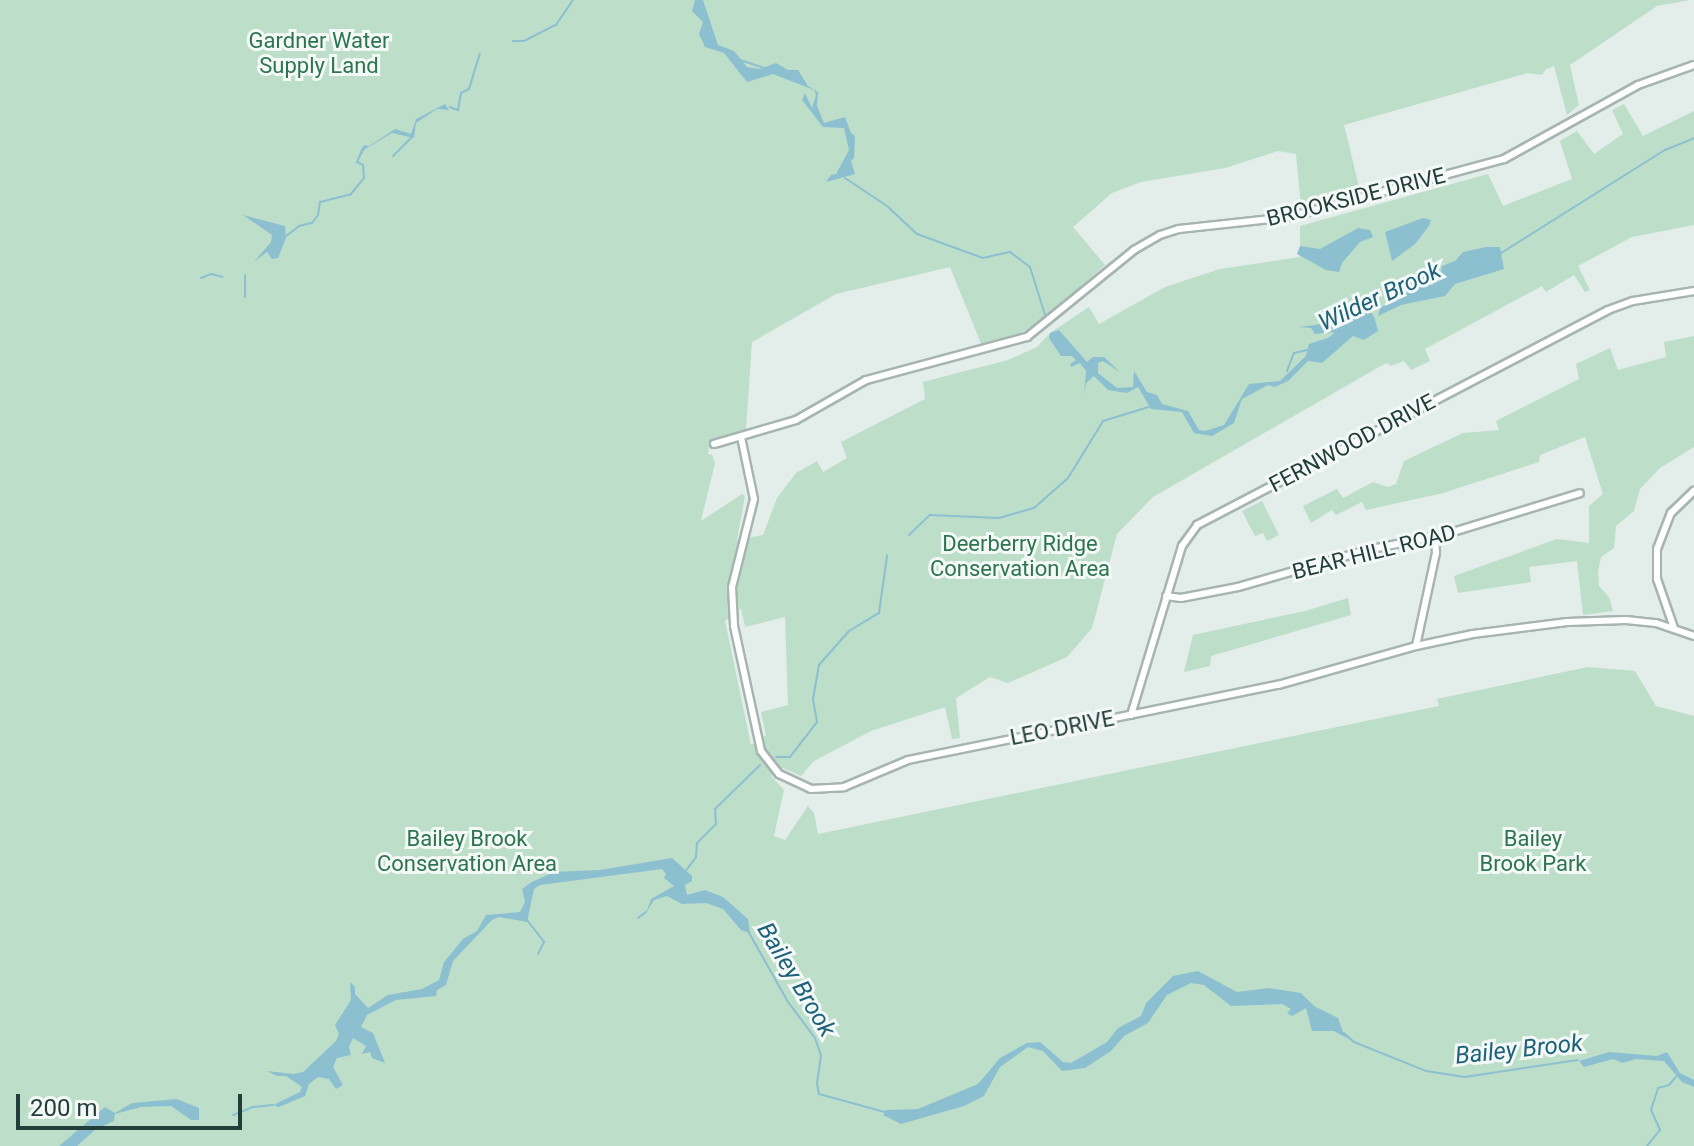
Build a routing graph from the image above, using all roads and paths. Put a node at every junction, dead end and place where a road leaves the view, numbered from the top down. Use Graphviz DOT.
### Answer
graph roads {
  1 [pos="1694,65"];
  2 [pos="1694,291"];
  3 [pos="741,437"];
  4 [pos="714,444"];
  5 [pos="1694,491"];
  6 [pos="1580,493"];
  7 [pos="1435,537"];
  8 [pos="1166,596"];
  9 [pos="1674,628"];
  10 [pos="1694,636"];
  11 [pos="1416,646"];
  12 [pos="1131,715"];
  1 -- 3 [label="street, BROOKSIDE DRIVE"];
  2 -- 8 [label="street, FERNWOOD DRIVE"];
  3 -- 4 [label="street, BROOKSIDE DRIVE"];
  3 -- 12 [label="street, LEO DRIVE"];
  5 -- 9 [label="street"];
  6 -- 7 [label="street, BEAR HILL ROAD"];
  7 -- 8 [label="street, BEAR HILL ROAD"];
  7 -- 11 [label="street"];
  8 -- 12 [label="street, FERNWOOD DRIVE"];
  9 -- 10 [label="street, LEO DRIVE"];
  9 -- 11 [label="street, LEO DRIVE"];
  11 -- 12 [label="street, LEO DRIVE"];
}
